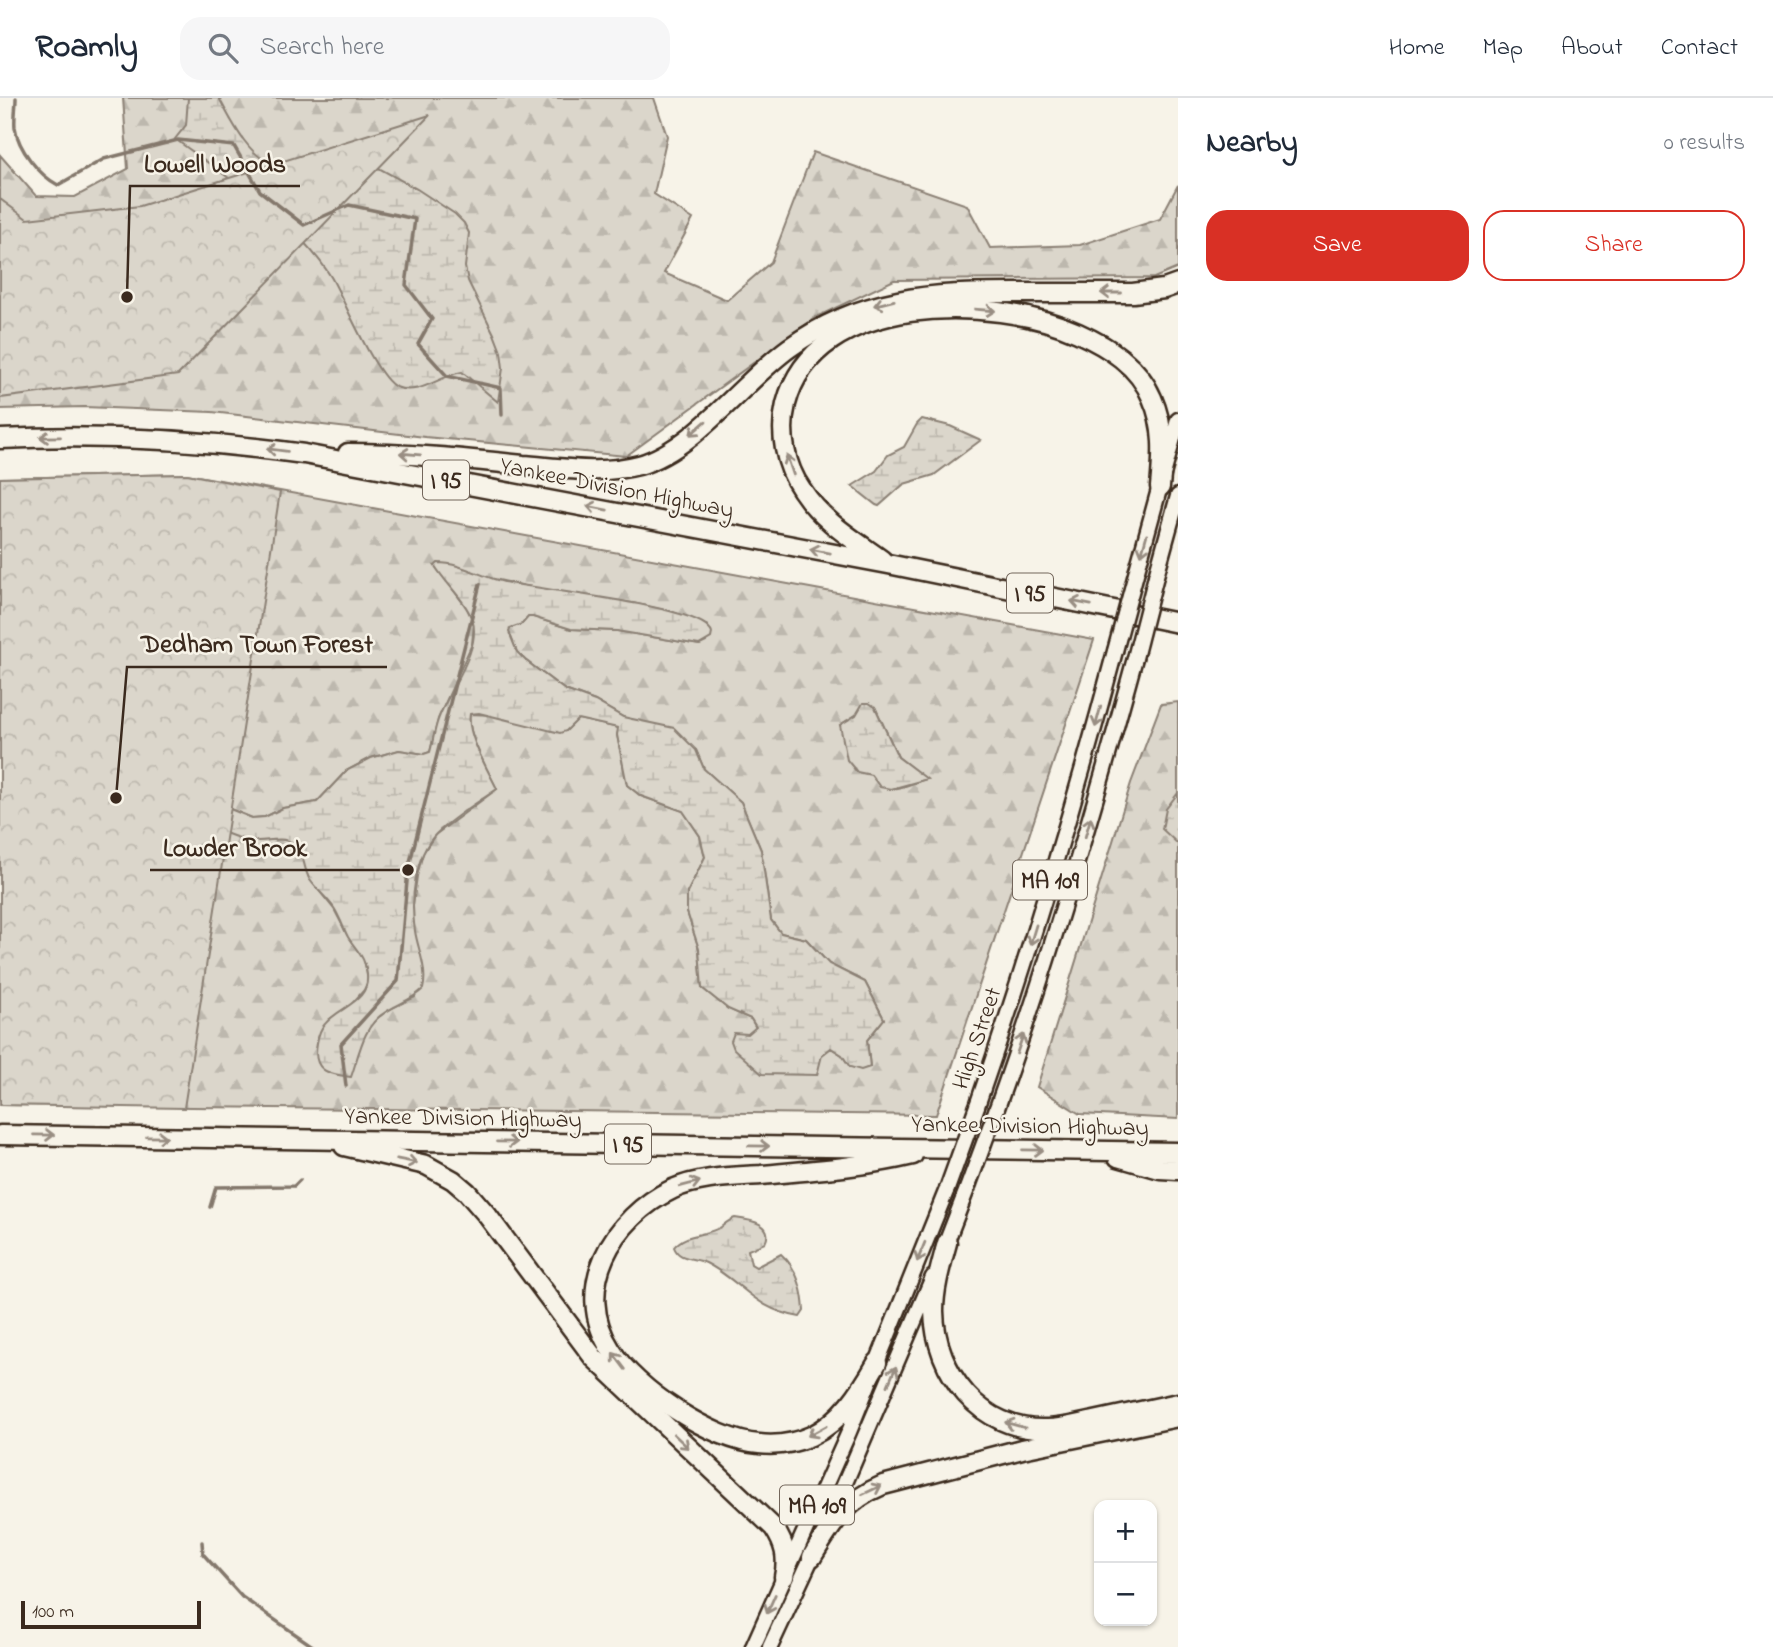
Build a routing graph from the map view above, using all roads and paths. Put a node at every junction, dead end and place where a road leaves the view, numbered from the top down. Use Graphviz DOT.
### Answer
graph roads {
  1 [pos="1178,284"];
  2 [pos="1178,421"];
  3 [pos="0,439"];
  4 [pos="304,454"];
  5 [pos="1160,487"];
  6 [pos="1178,496"];
  7 [pos="888,564"];
  8 [pos="1176,622"];
  9 [pos="0,1135"];
  10 [pos="316,1139"];
  11 [pos="940,1148"];
  12 [pos="1090,1150"];
  13 [pos="1178,1152"];
  14 [pos="1178,1170"];
  15 [pos="947,1243"];
  16 [pos="877,1363"];
  17 [pos="1178,1403"];
  18 [pos="1178,1417"];
  19 [pos="812,1558"];
  20 [pos="784,1577"];
  21 [pos="753,1647"];
  22 [pos="771,1647"];
  1 -- 4 [label="highway, one-way"];
  2 -- 5 [label="main road, High Street / MA 109"];
  4 -- 3 [label="highway, Yankee Division Highway / I 95, one-way"];
  7 -- 4 [label="highway, Yankee Division Highway / I 95, one-way"];
  7 -- 5 [label="highway, one-way"];
  5 -- 16 [label="main road, High Street / MA 109, one-way, bridge"];
  15 -- 6 [label="main road, High Street / MA 109, one-way, bridge"];
  8 -- 7 [label="highway, Yankee Division Highway / I 95, one-way"];
  9 -- 10 [label="highway, Yankee Division Highway / I 95, one-way"];
  10 -- 11 [label="highway, Yankee Division Highway / I 95, one-way"];
  10 -- 20 [label="highway, one-way"];
  11 -- 12 [label="highway, Yankee Division Highway / I 95, one-way"];
  16 -- 11 [label="highway, one-way"];
  12 -- 13 [label="highway, Yankee Division Highway / I 95"];
  12 -- 14 [label="highway"];
  17 -- 15 [label="highway, one-way"];
  19 -- 15 [label="main road, High Street / MA 109, one-way"];
  16 -- 20 [label="main road, High Street / MA 109"];
  19 -- 18 [label="highway, one-way"];
  19 -- 22 [label="main road, High Street / MA 109"];
  20 -- 21 [label="main road, High Street / MA 109, one-way"];
}
